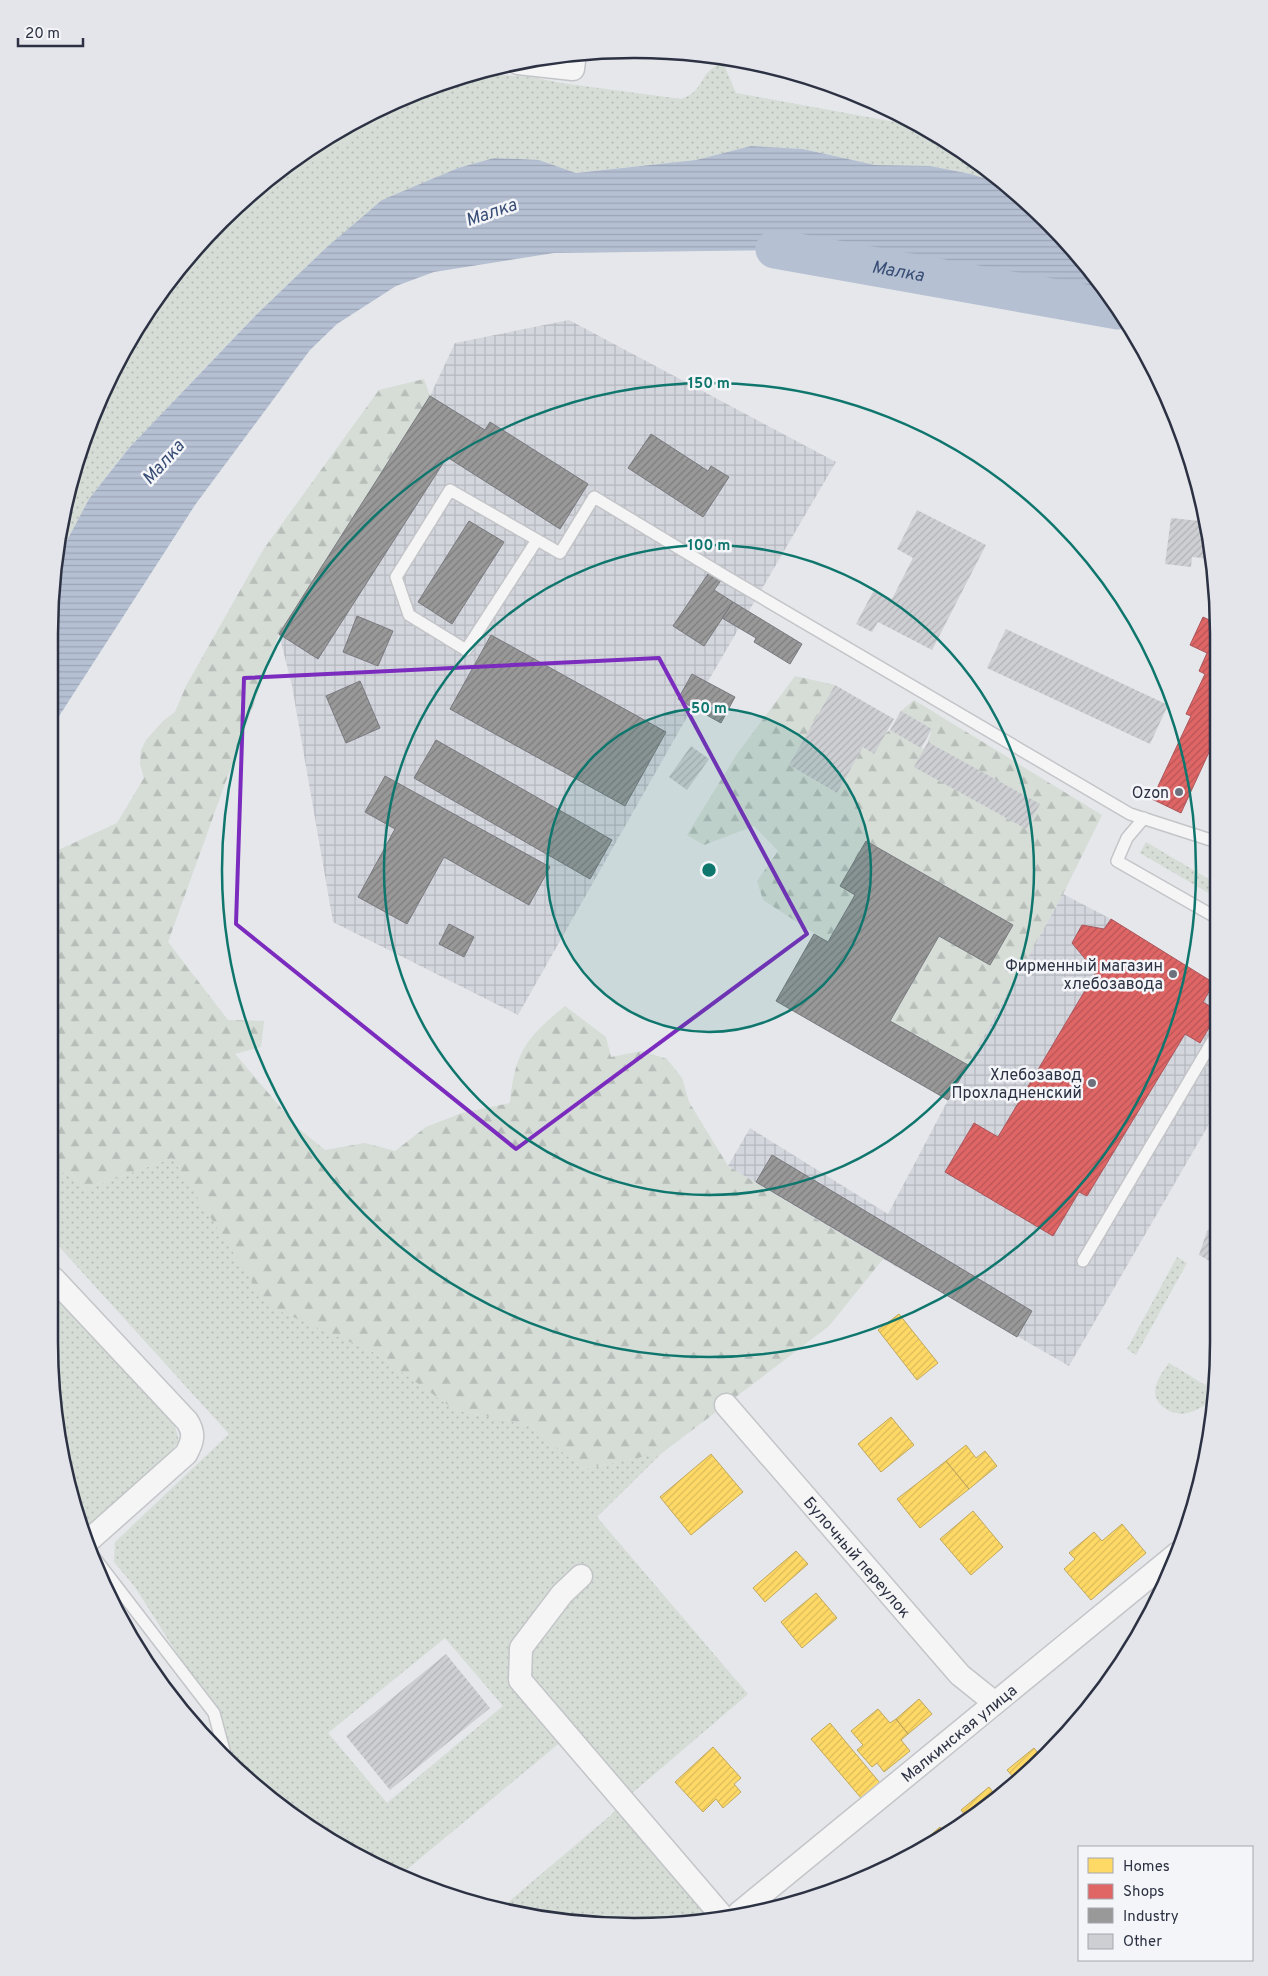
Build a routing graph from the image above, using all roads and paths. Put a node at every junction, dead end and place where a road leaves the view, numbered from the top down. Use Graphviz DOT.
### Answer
graph roads {
  1 [pos="574,61"];
  2 [pos="541,65"];
  3 [pos="537,540"];
  4 [pos="1144,818"];
  5 [pos="1210,840"];
  6 [pos="1210,915"];
  7 [pos="1210,1045"];
  8 [pos="1083,1261"];
  9 [pos="58,1283"];
  10 [pos="726,1405"];
  11 [pos="92,1538"];
  12 [pos="1168,1562"];
  13 [pos="105,1570"];
  14 [pos="581,1576"];
  15 [pos="995,1702"];
  16 [pos="223,1747"];
  17 [pos="761,1904"];
  18 [pos="719,1912"];
  1 -- 2 [label="street"];
  3 -- 3 [label="lane"];
  3 -- 4 [label="lane"];
  4 -- 5 [label="lane"];
  4 -- 6 [label="lane"];
  7 -- 8 [label="lane"];
  9 -- 11 [label="street"];
  10 -- 15 [label="street, Булочный переулок"];
  12 -- 15 [label="street, Малкинская улица"];
  13 -- 16 [label="lane"];
  14 -- 18 [label="street"];
  15 -- 17 [label="street, Малкинская улица"];
}
